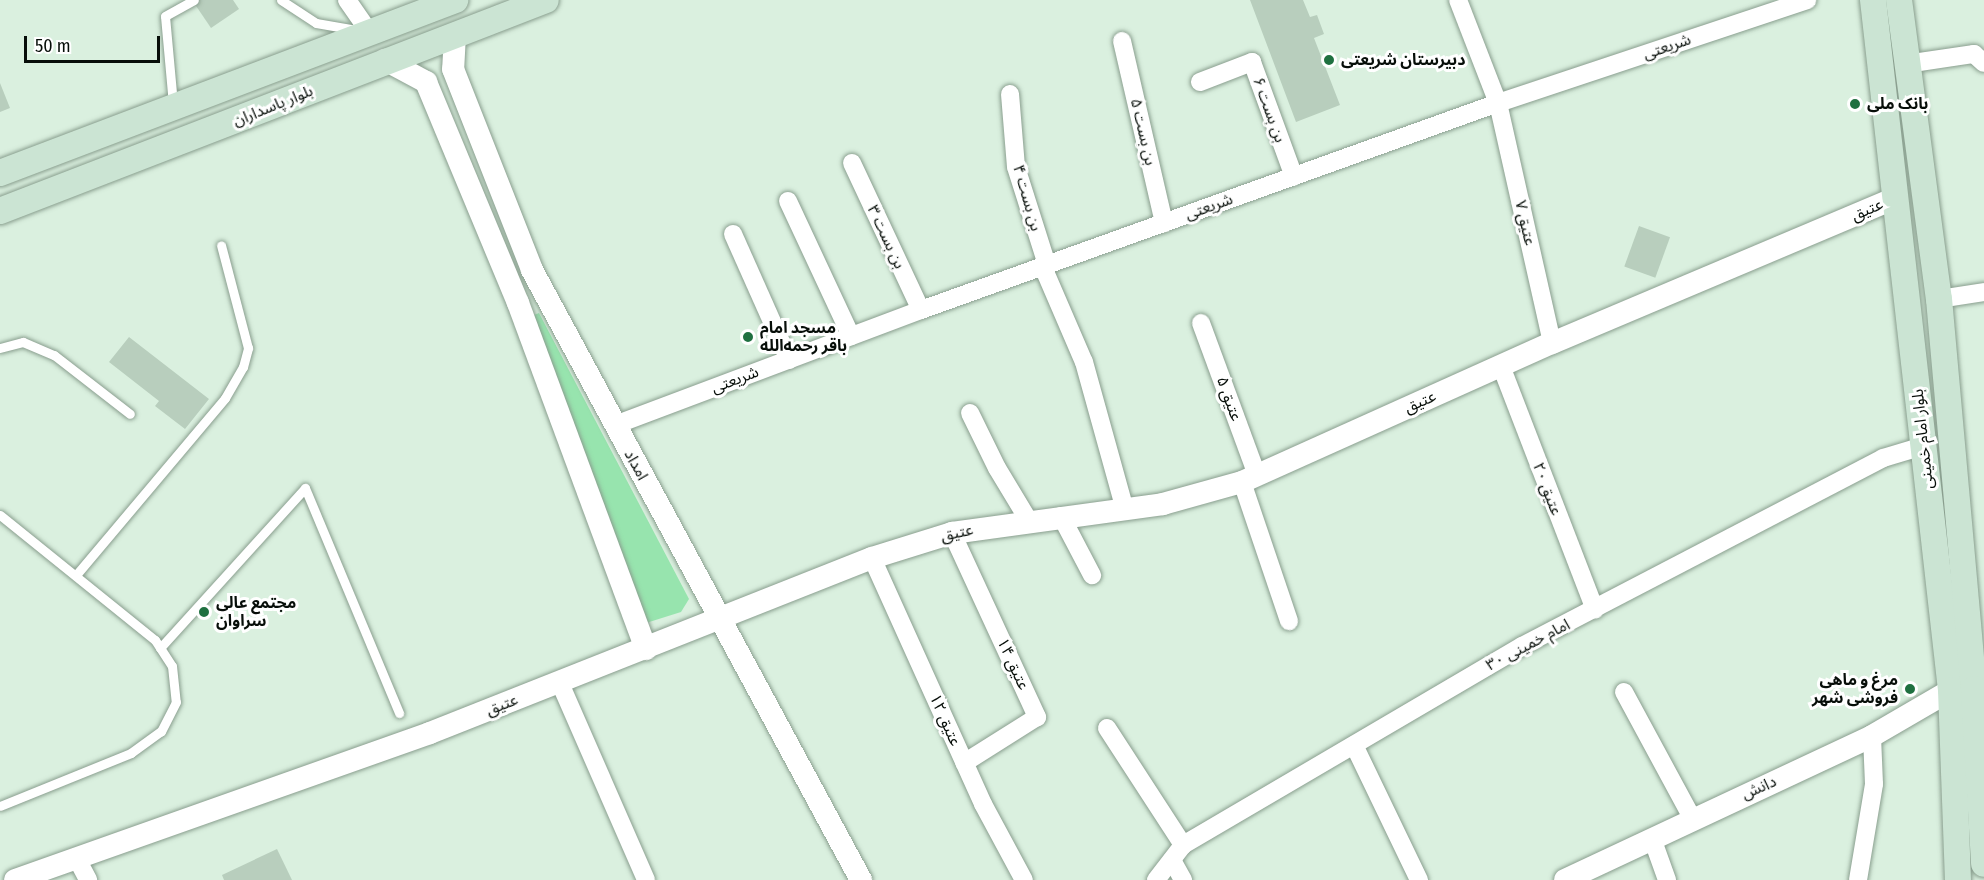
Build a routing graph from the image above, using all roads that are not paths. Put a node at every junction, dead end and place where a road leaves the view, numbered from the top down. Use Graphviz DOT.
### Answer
graph roads {
  1 [pos="194,0"];
  2 [pos="281,0"];
  3 [pos="347,0"];
  4 [pos="455,0"];
  5 [pos="546,0"];
  6 [pos="1458,0"];
  7 [pos="1807,0"];
  8 [pos="1873,0"];
  9 [pos="1899,0"];
  10 [pos="370,33"];
  11 [pos="455,34"];
  12 [pos="1122,41"];
  13 [pos="385,60"];
  14 [pos="1984,63"];
  15 [pos="1906,64"];
  16 [pos="1200,82"];
  17 [pos="1010,94"];
  18 [pos="1498,104"];
  19 [pos="173,107"];
  20 [pos="852,163"];
  21 [pos="0,173"];
  22 [pos="1294,177"];
  23 [pos="1922,191"];
  24 [pos="1896,198"];
  25 [pos="788,201"];
  26 [pos="0,212"];
  27 [pos="1164,223"];
  28 [pos="733,234"];
  29 [pos="221,245"];
  30 [pos="1045,266"];
  31 [pos="544,292"];
  32 [pos="1984,292"];
  33 [pos="1940,299"];
  34 [pos="518,303"];
  35 [pos="921,310"];
  36 [pos="1201,323"];
  37 [pos="851,336"];
  38 [pos="1552,343"];
  39 [pos="0,348"];
  40 [pos="789,360"];
  41 [pos="1501,366"];
  42 [pos="970,413"];
  43 [pos="130,414"];
  44 [pos="615,425"];
  45 [pos="1923,446"];
  46 [pos="1249,478"];
  47 [pos="1124,506"];
  48 [pos="0,515"];
  49 [pos="1061,516"];
  50 [pos="1029,521"];
  51 [pos="952,532"];
  52 [pos="872,558"];
  53 [pos="76,575"];
  54 [pos="1092,575"];
  55 [pos="1595,610"];
  56 [pos="720,618"];
  57 [pos="1289,621"];
  58 [pos="1976,626"];
  59 [pos="160,648"];
  60 [pos="646,649"];
  61 [pos="560,683"];
  62 [pos="1951,690"];
  63 [pos="1624,692"];
  64 [pos="399,713"];
  65 [pos="1107,728"];
  66 [pos="1872,736"];
  67 [pos="1354,745"];
  68 [pos="1981,756"];
  69 [pos="964,762"];
  70 [pos="0,806"];
  71 [pos="1692,818"];
  72 [pos="1652,838"];
  73 [pos="1183,845"];
  74 [pos="76,857"];
  75 [pos="1172,860"];
  76 [pos="1984,864"];
  77 [pos="15,880"];
  78 [pos="88,880"];
  79 [pos="646,880"];
  80 [pos="861,880"];
  81 [pos="1024,880"];
  82 [pos="1156,880"];
  83 [pos="1183,880"];
  84 [pos="1419,880"];
  85 [pos="1565,880"];
  86 [pos="1667,880"];
  87 [pos="1858,880"];
  88 [pos="1958,880"];
  1 -- 19 [label="lane"];
  2 -- 10 [label="lane"];
  3 -- 10 [label="street"];
  4 -- 10 [label="main road, بلوار پاسداران"];
  5 -- 11 [label="main road, بلوار پاسداران"];
  6 -- 18 [label="street, عتیق ۷"];
  7 -- 18 [label="street, شریعتی"];
  8 -- 24 [label="main road, بلوار امام خمینی"];
  9 -- 15 [label="main road, بلوار امام خمینی"];
  10 -- 13 [label="main road"];
  10 -- 19 [label="main road, بلوار پاسداران"];
  11 -- 13 [label="main road, بلوار پاسداران"];
  11 -- 31 [label="street, امداد"];
  12 -- 27 [label="street, بن بست ۵"];
  13 -- 26 [label="main road, بلوار پاسداران"];
  13 -- 34 [label="street"];
  14 -- 15 [label="street"];
  15 -- 23 [label="main road, بلوار امام خمینی"];
  16 -- 22 [label="street, بن بست ۶"];
  17 -- 30 [label="street, بن بست ۴"];
  18 -- 22 [label="street, شریعتی"];
  18 -- 38 [label="street, عتیق ۷"];
  19 -- 21 [label="main road, بلوار پاسداران"];
  20 -- 35 [label="street, بن بست ۳"];
  22 -- 27 [label="street, شریعتی"];
  23 -- 24 [label="main road"];
  23 -- 33 [label="main road, بلوار امام خمینی"];
  24 -- 38 [label="street, عتیق"];
  24 -- 45 [label="main road, بلوار امام خمینی"];
  25 -- 37 [label="street"];
  27 -- 30 [label="street, شریعتی"];
  28 -- 40 [label="street"];
  29 -- 53 [label="lane"];
  30 -- 35 [label="street, شریعتی"];
  30 -- 47 [label="street, بن بست ۴"];
  31 -- 34 [label="street"];
  31 -- 44 [label="street, امداد"];
  32 -- 33 [label="street"];
  33 -- 58 [label="main road, بلوار امام خمینی"];
  34 -- 60 [label="street"];
  35 -- 37 [label="street, شریعتی"];
  36 -- 46 [label="street, عتیق ۵"];
  37 -- 40 [label="street, شریعتی"];
  38 -- 41 [label="street, عتیق"];
  39 -- 43 [label="lane"];
  40 -- 44 [label="street, شریعتی"];
  41 -- 46 [label="street, عتیق"];
  41 -- 55 [label="street, عتیق ۲۰"];
  42 -- 50 [label="street"];
  44 -- 56 [label="street, امداد"];
  45 -- 55 [label="street, امام خمینی ۳۰"];
  45 -- 62 [label="main road, بلوار امام خمینی"];
  46 -- 47 [label="street, عتیق"];
  46 -- 57 [label="street, عتیق ۵"];
  47 -- 49 [label="street, عتیق"];
  48 -- 53 [label="lane"];
  49 -- 50 [label="street, عتیق"];
  49 -- 54 [label="street"];
  50 -- 51 [label="street, عتیق"];
  51 -- 52 [label="street, عتیق"];
  51 -- 69 [label="street, عتیق ۱۴"];
  52 -- 56 [label="street, عتیق"];
  52 -- 69 [label="street, عتیق ۱۲"];
  53 -- 59 [label="lane"];
  55 -- 67 [label="street, امام خمینی ۳۰"];
  56 -- 60 [label="street, عتیق"];
  56 -- 80 [label="street, امداد"];
  58 -- 68 [label="main road, بلوار امام خمینی"];
  59 -- 64 [label="lane"];
  59 -- 70 [label="lane"];
  60 -- 61 [label="street, عتیق"];
  61 -- 74 [label="street, عتیق"];
  61 -- 79 [label="street"];
  62 -- 66 [label="street, دانش"];
  62 -- 88 [label="main road, بلوار امام خمینی"];
  63 -- 71 [label="street"];
  65 -- 73 [label="street"];
  66 -- 71 [label="street, دانش"];
  66 -- 87 [label="street"];
  67 -- 73 [label="street, امام خمینی ۳۰"];
  67 -- 84 [label="street"];
  68 -- 76 [label="main road, بلوار امام خمینی"];
  69 -- 81 [label="street, عتیق ۱۲"];
  71 -- 72 [label="street, دانش"];
  72 -- 85 [label="street, دانش"];
  72 -- 86 [label="street"];
  73 -- 75 [label="street, امام خمینی ۳۰"];
  74 -- 77 [label="street, عتیق"];
  74 -- 78 [label="street"];
  75 -- 82 [label="street, امام خمینی ۳۰"];
  75 -- 83 [label="street"];
}
